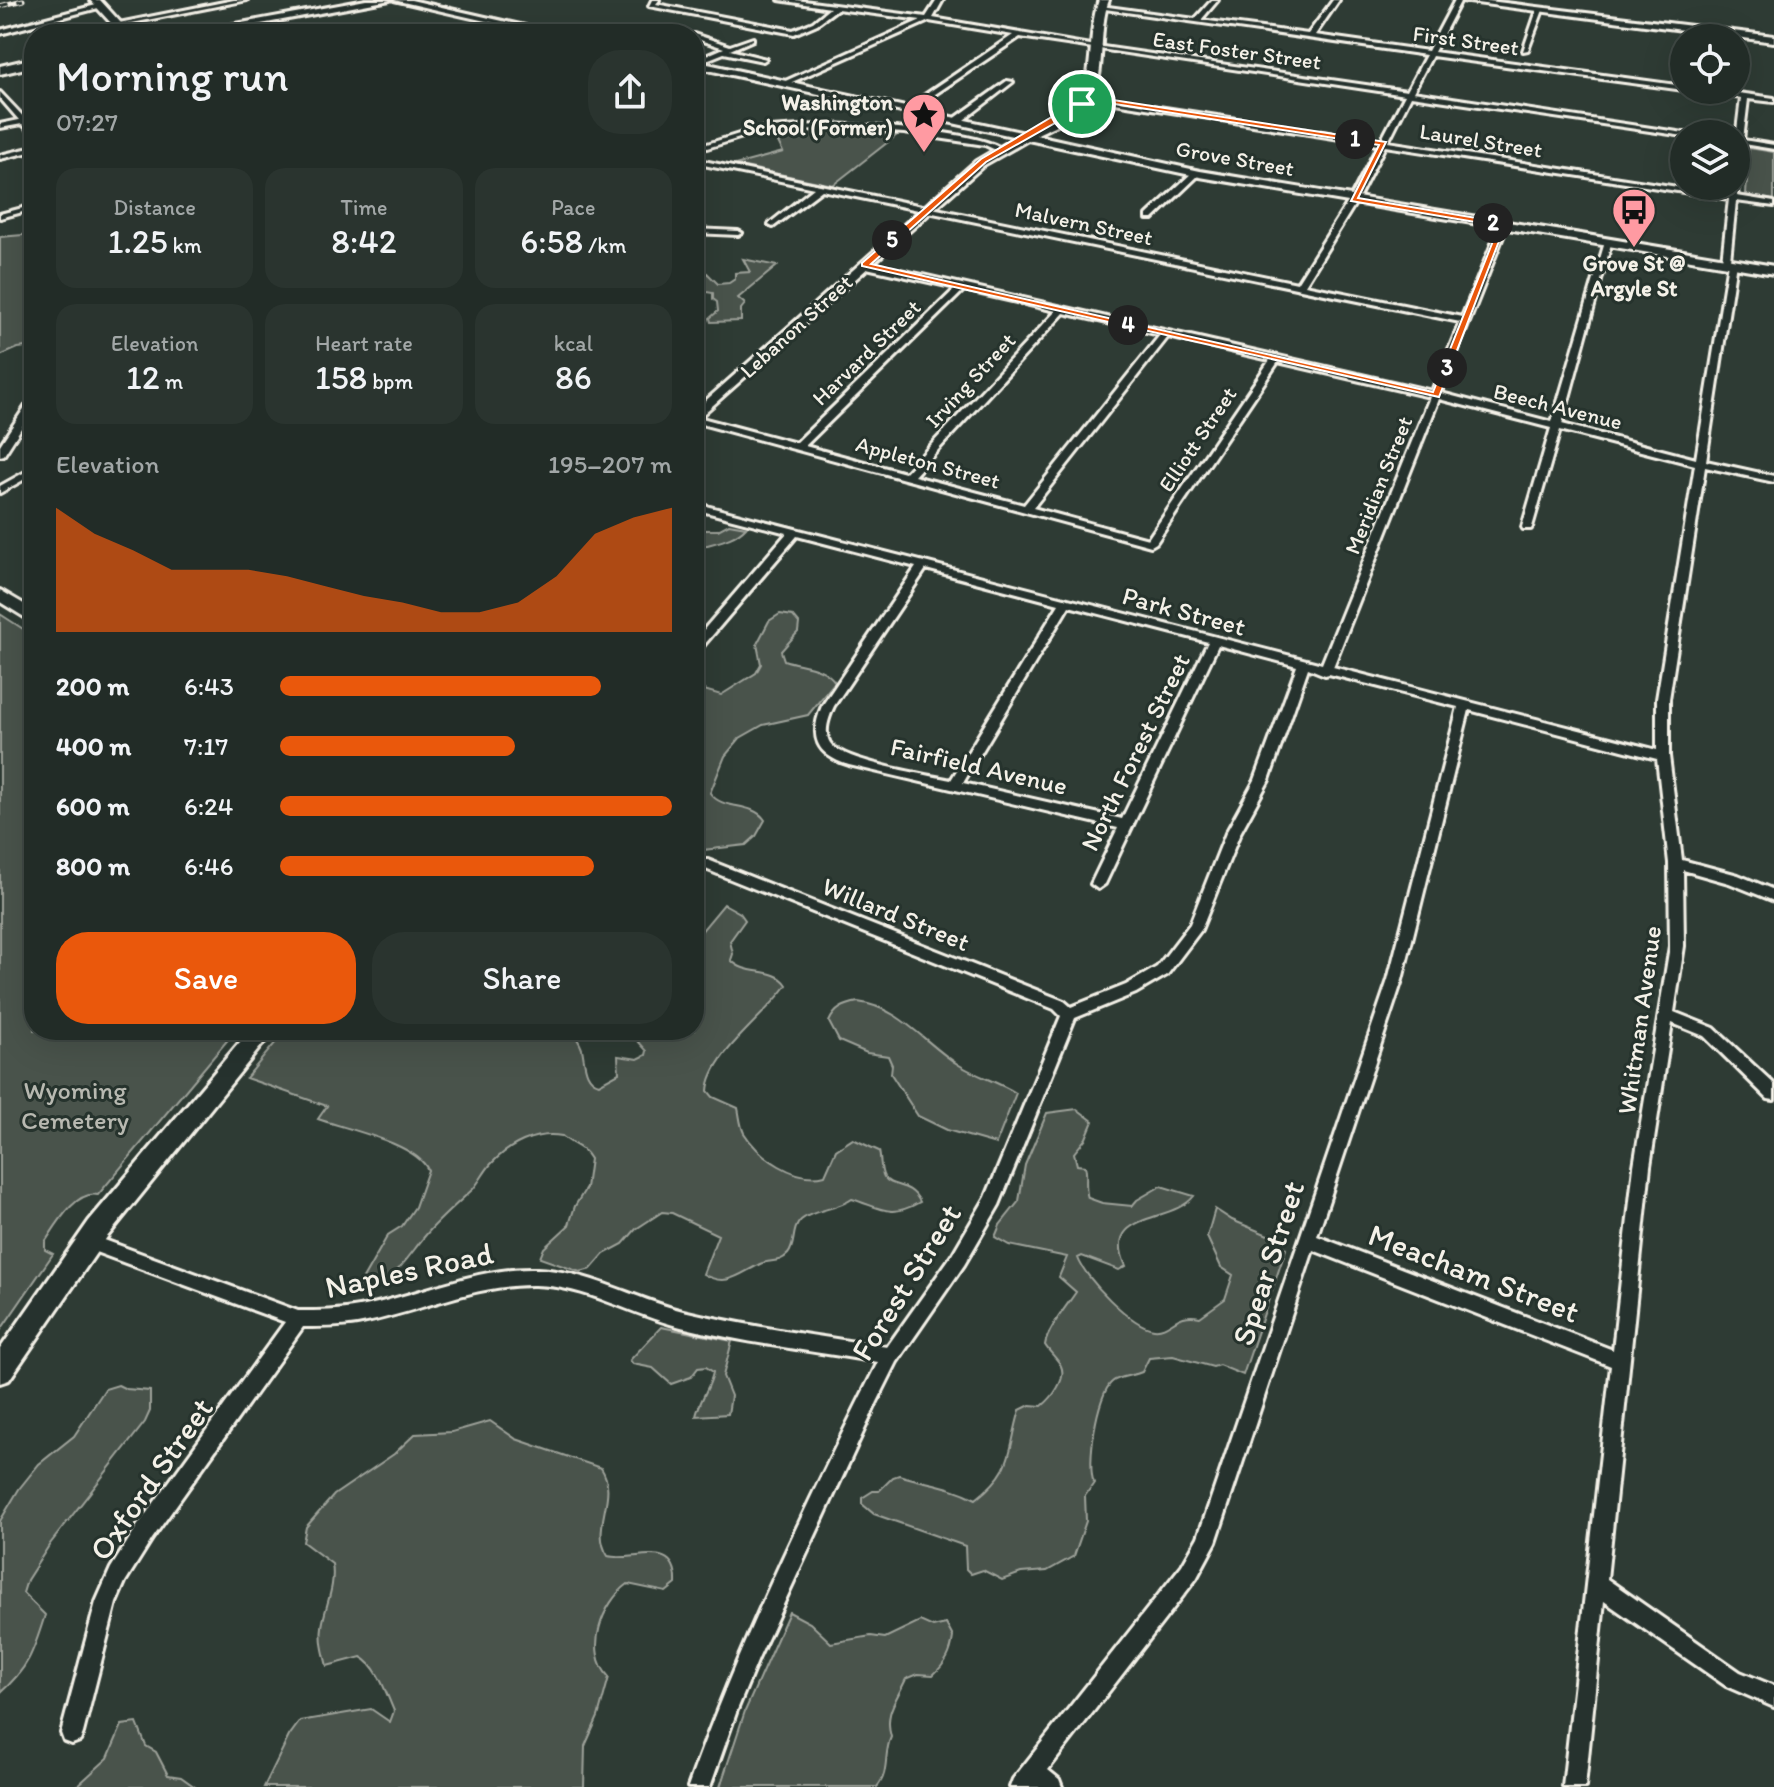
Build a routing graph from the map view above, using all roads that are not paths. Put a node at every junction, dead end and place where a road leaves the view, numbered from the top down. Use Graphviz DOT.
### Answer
graph roads {
  1 [pos="244,0"];
  2 [pos="385,0"];
  3 [pos="399,0"];
  4 [pos="417,0"];
  5 [pos="656,0"];
  6 [pos="782,0"];
  7 [pos="940,0"];
  8 [pos="1215,0"];
  9 [pos="1336,0"];
  10 [pos="1459,0"];
  11 [pos="97,3"];
  12 [pos="1102,4"];
  13 [pos="836,7"];
  14 [pos="1540,10"];
  15 [pos="448,11"];
  16 [pos="928,19"];
  17 [pos="1197,21"];
  18 [pos="27,24"];
  19 [pos="117,24"];
  20 [pos="244,24"];
  21 [pos="500,24"];
  22 [pos="24,25"];
  23 [pos="1670,28"];
  24 [pos="0,32"];
  25 [pos="794,32"];
  26 [pos="1018,35"];
  27 [pos="1310,37"];
  28 [pos="1750,37"];
  29 [pos="751,39"];
  30 [pos="1774,39"];
  31 [pos="704,40"];
  32 [pos="774,41"];
  33 [pos="1096,48"];
  34 [pos="726,49"];
  35 [pos="1525,50"];
  36 [pos="1431,53"];
  37 [pos="704,59"];
  38 [pos="763,59"];
  39 [pos="24,64"];
  40 [pos="704,66"];
  41 [pos="0,70"];
  42 [pos="1009,82"];
  43 [pos="783,84"];
  44 [pos="1670,86"];
  45 [pos="0,94"];
  46 [pos="1409,94"];
  47 [pos="1750,97"];
  48 [pos="1087,98"];
  49 [pos="1774,100"];
  50 [pos="10,105"];
  51 [pos="0,107"];
  52 [pos="907,111"];
  53 [pos="23,120"];
  54 [pos="957,121"];
  55 [pos="0,126"];
  56 [pos="1670,132"];
  57 [pos="1026,136"];
  58 [pos="1750,143"];
  59 [pos="1384,144"];
  60 [pos="704,147"];
  61 [pos="1774,147"];
  62 [pos="1000,150"];
  63 [pos="24,151"];
  64 [pos="0,157"];
  65 [pos="704,163"];
  66 [pos="1197,173"];
  67 [pos="821,187"];
  68 [pos="1670,188"];
  69 [pos="1354,199"];
  70 [pos="1733,200"];
  71 [pos="1747,200"];
  72 [pos="1774,204"];
  73 [pos="928,209"];
  74 [pos="24,210"];
  75 [pos="0,216"];
  76 [pos="1150,217"];
  77 [pos="1504,224"];
  78 [pos="773,225"];
  79 [pos="704,231"];
  80 [pos="738,233"];
  81 [pos="1609,242"];
  82 [pos="1729,262"];
  83 [pos="865,265"];
  84 [pos="1774,270"];
  85 [pos="1300,286"];
  86 [pos="962,287"];
  87 [pos="1062,310"];
  88 [pos="1466,321"];
  89 [pos="1166,333"];
  90 [pos="1276,358"];
  91 [pos="1436,395"];
  92 [pos="704,409"];
  93 [pos="24,416"];
  94 [pos="704,421"];
  95 [pos="1557,426"];
  96 [pos="798,447"];
  97 [pos="0,453"];
  98 [pos="1700,463"];
  99 [pos="24,476"];
  100 [pos="907,477"];
  101 [pos="1774,479"];
  102 [pos="0,490"];
  103 [pos="704,509"];
  104 [pos="1026,509"];
  105 [pos="1527,527"];
  106 [pos="794,532"];
  107 [pos="1151,543"];
  108 [pos="923,565"];
  109 [pos="0,595"];
  110 [pos="1065,603"];
  111 [pos="24,611"];
  112 [pos="704,637"];
  113 [pos="1214,642"];
  114 [pos="1303,666"];
  115 [pos="1325,671"];
  116 [pos="1464,706"];
  117 [pos="1663,756"];
  118 [pos="955,785"];
  119 [pos="1126,825"];
  120 [pos="704,863"];
  121 [pos="1676,863"];
  122 [pos="1098,884"];
  123 [pos="1774,896"];
  124 [pos="1069,1014"];
  125 [pos="1667,1015"];
  126 [pos="255,1040"];
  127 [pos="1774,1094"];
  128 [pos="1307,1240"];
  129 [pos="88,1242"];
  130 [pos="298,1319"];
  131 [pos="891,1356"];
  132 [pos="1619,1361"];
  133 [pos="0,1371"];
  134 [pos="1598,1585"];
  135 [pos="1774,1697"];
  136 [pos="72,1733"];
  137 [pos="1027,1779"];
  138 [pos="699,1787"];
  139 [pos="1051,1787"];
  140 [pos="1574,1787"];
  1 -- 19 [label="street"];
  2 -- 20 [label="main road"];
  3 -- 15 [label="main road"];
  4 -- 15 [label="main road"];
  5 -- 25 [label="street"];
  6 -- 13 [label="street, East Foster Street"];
  7 -- 16 [label="street"];
  8 -- 17 [label="street"];
  9 -- 27 [label="street"];
  10 -- 14 [label="main road"];
  10 -- 36 [label="street"];
  11 -- 18 [label="street"];
  11 -- 19 [label="main road"];
  12 -- 17 [label="street, First Street"];
  12 -- 33 [label="main road"];
  13 -- 16 [label="street, East Foster Street"];
  13 -- 25 [label="street"];
  14 -- 23 [label="main road"];
  14 -- 35 [label="street"];
  15 -- 21 [label="main road"];
  16 -- 26 [label="street, East Foster Street"];
  16 -- 43 [label="street"];
  17 -- 27 [label="street, First Street"];
  22 -- 24 [label="street"];
  25 -- 32 [label="street"];
  26 -- 33 [label="street, East Foster Street"];
  26 -- 52 [label="street"];
  27 -- 36 [label="street, First Street"];
  28 -- 30 [label="main road"];
  29 -- 34 [label="street"];
  31 -- 34 [label="street"];
  33 -- 46 [label="street, East Foster Street"];
  33 -- 48 [label="main road"];
  34 -- 37 [label="street"];
  34 -- 38 [label="street"];
  36 -- 44 [label="street, First Street"];
  36 -- 46 [label="street"];
  39 -- 41 [label="main road"];
  40 -- 43 [label="main road, Grove Street"];
  42 -- 54 [label="street"];
  43 -- 52 [label="main road, Grove Street"];
  45 -- 50 [label="street"];
  46 -- 56 [label="street, East Foster Street"];
  46 -- 59 [label="street"];
  47 -- 49 [label="street"];
  48 -- 57 [label="main road, Lebanon Street"];
  48 -- 59 [label="street, Laurel Street"];
  50 -- 51 [label="street"];
  50 -- 53 [label="street"];
  52 -- 54 [label="main road, Grove Street"];
  53 -- 55 [label="street"];
  54 -- 57 [label="main road, Grove Street"];
  57 -- 62 [label="main road, Lebanon Street"];
  57 -- 66 [label="main road, Grove Street"];
  58 -- 61 [label="street"];
  59 -- 68 [label="street, Laurel Street"];
  59 -- 69 [label="street"];
  60 -- 62 [label="street"];
  62 -- 73 [label="main road, Lebanon Street"];
  63 -- 64 [label="street"];
  65 -- 67 [label="street, Malvern Street"];
  66 -- 69 [label="main road, Grove Street"];
  66 -- 76 [label="street"];
  67 -- 73 [label="street, Malvern Street"];
  67 -- 78 [label="street"];
  69 -- 77 [label="main road, Grove Street"];
  69 -- 85 [label="street"];
  70 -- 82 [label="street, Whitman Avenue"];
  71 -- 72 [label="street, Laurel Street"];
  73 -- 83 [label="main road, Lebanon Street"];
  73 -- 85 [label="street, Malvern Street"];
  74 -- 75 [label="street"];
  77 -- 81 [label="main road, Grove Street"];
  77 -- 88 [label="street, Meridian Street"];
  79 -- 80 [label="street"];
  81 -- 82 [label="main road, Grove Street"];
  81 -- 95 [label="street"];
  82 -- 84 [label="main road, Grove Street"];
  82 -- 98 [label="street, Whitman Avenue"];
  83 -- 86 [label="street, Beech Avenue"];
  83 -- 92 [label="main road, Lebanon Street"];
  85 -- 88 [label="street, Malvern Street"];
  86 -- 87 [label="street, Beech Avenue"];
  86 -- 96 [label="street, Harvard Street"];
  87 -- 89 [label="street, Beech Avenue"];
  87 -- 100 [label="street, Irving Street"];
  88 -- 91 [label="street, Meridian Street"];
  89 -- 90 [label="street, Beech Avenue"];
  89 -- 104 [label="street"];
  90 -- 91 [label="street, Beech Avenue"];
  90 -- 107 [label="street, Elliott Street"];
  91 -- 95 [label="street, Beech Avenue"];
  91 -- 115 [label="street, Meridian Street"];
  93 -- 97 [label="street"];
  94 -- 96 [label="street, Appleton Street"];
  95 -- 98 [label="street, Beech Avenue"];
  95 -- 105 [label="street"];
  96 -- 100 [label="street, Appleton Street"];
  98 -- 101 [label="street, Beech Avenue"];
  98 -- 117 [label="street, Whitman Avenue"];
  99 -- 102 [label="street"];
  100 -- 104 [label="street, Appleton Street"];
  103 -- 106 [label="street, Park Street"];
  104 -- 107 [label="street, Appleton Street"];
  106 -- 108 [label="street, Park Street"];
  106 -- 112 [label="street"];
  108 -- 110 [label="street, Park Street"];
  108 -- 118 [label="street, Fairfield Avenue"];
  109 -- 111 [label="main road"];
  110 -- 113 [label="street, Park Street"];
  110 -- 118 [label="street"];
  113 -- 114 [label="street, Park Street"];
  113 -- 119 [label="street, North Forest Street"];
  114 -- 115 [label="street, Park Street"];
  114 -- 124 [label="street"];
  115 -- 116 [label="street, Park Street"];
  116 -- 117 [label="street, Park Street"];
  116 -- 128 [label="street, Spear Street"];
  117 -- 121 [label="street, Whitman Avenue"];
  118 -- 119 [label="street, Fairfield Avenue"];
  119 -- 122 [label="street, North Forest Street"];
  120 -- 124 [label="street, Willard Street"];
  121 -- 123 [label="street"];
  121 -- 125 [label="street, Whitman Avenue"];
  124 -- 131 [label="street, Forest Street"];
  125 -- 127 [label="street"];
  125 -- 132 [label="street, Whitman Avenue"];
  126 -- 129 [label="main road"];
  128 -- 132 [label="street, Meacham Street"];
  128 -- 137 [label="street, Spear Street"];
  129 -- 130 [label="street, Naples Road"];
  129 -- 133 [label="main road"];
  130 -- 131 [label="street, Naples Road"];
  130 -- 136 [label="street, Oxford Street"];
  131 -- 138 [label="street, Forest Street"];
  132 -- 134 [label="street, Whitman Avenue"];
  134 -- 135 [label="street"];
  134 -- 140 [label="street, Whitman Avenue"];
  137 -- 139 [label="street"];
}
